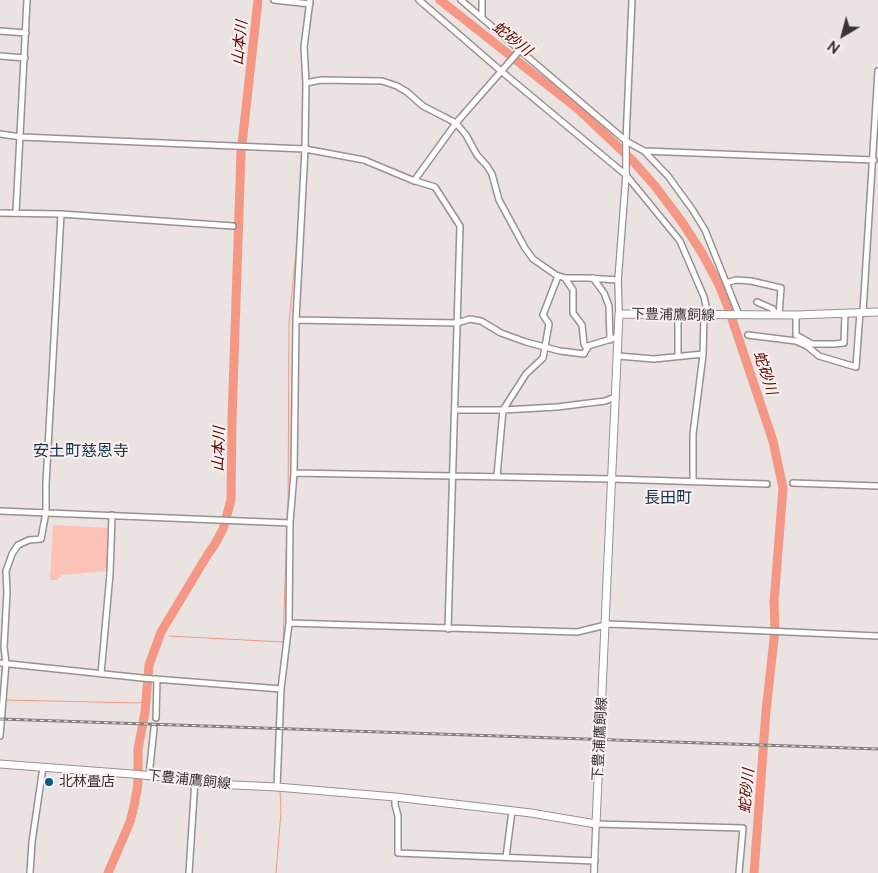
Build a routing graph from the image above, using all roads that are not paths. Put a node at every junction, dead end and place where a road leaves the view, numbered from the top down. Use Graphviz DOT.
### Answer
graph roads {
  1 [pos="27,0"];
  2 [pos="274,0"];
  3 [pos="419,0"];
  4 [pos="460,0"];
  5 [pos="482,0"];
  6 [pos="632,0"];
  7 [pos="310,2"];
  8 [pos="482,18"];
  9 [pos="0,32"];
  10 [pos="26,33"];
  11 [pos="519,51"];
  12 [pos="0,56"];
  13 [pos="25,58"];
  14 [pos="501,71"];
  15 [pos="878,71"];
  16 [pos="306,83"];
  17 [pos="456,123"];
  18 [pos="877,129"];
  19 [pos="0,134"];
  20 [pos="21,137"];
  21 [pos="626,141"];
  22 [pos="305,149"];
  23 [pos="644,151"];
  24 [pos="874,160"];
  25 [pos="626,175"];
  26 [pos="414,181"];
  27 [pos="16,212"];
  28 [pos="0,213"];
  29 [pos="62,214"];
  30 [pos="233,226"];
  31 [pos="558,276"];
  32 [pos="565,278"];
  33 [pos="593,278"];
  34 [pos="618,280"];
  35 [pos="726,283"];
  36 [pos="757,302"];
  37 [pos="609,306"];
  38 [pos="862,312"];
  39 [pos="878,312"];
  40 [pos="845,313"];
  41 [pos="619,314"];
  42 [pos="678,315"];
  43 [pos="706,315"];
  44 [pos="778,315"];
  45 [pos="796,315"];
  46 [pos="739,316"];
  47 [pos="296,320"];
  48 [pos="458,323"];
  49 [pos="748,335"];
  50 [pos="618,338"];
  51 [pos="610,340"];
  52 [pos="545,347"];
  53 [pos="587,349"];
  54 [pos="703,354"];
  55 [pos="618,356"];
  56 [pos="678,356"];
  57 [pos="615,397"];
  58 [pos="455,410"];
  59 [pos="502,410"];
  60 [pos="294,473"];
  61 [pos="452,476"];
  62 [pos="497,476"];
  63 [pos="612,479"];
  64 [pos="693,481"];
  65 [pos="793,483"];
  66 [pos="767,484"];
  67 [pos="878,486"];
  68 [pos="0,511"];
  69 [pos="46,512"];
  70 [pos="112,515"];
  71 [pos="290,523"];
  72 [pos="289,623"];
  73 [pos="606,624"];
  74 [pos="448,628"];
  75 [pos="878,636"];
  76 [pos="3,663"];
  77 [pos="102,674"];
  78 [pos="156,679"];
  79 [pos="281,689"];
  80 [pos="156,718"];
  81 [pos="154,728"];
  82 [pos="0,736"];
  83 [pos="0,764"];
  84 [pos="43,767"];
  85 [pos="147,776"];
  86 [pos="195,780"];
  87 [pos="277,787"];
  88 [pos="395,797"];
  89 [pos="512,811"];
  90 [pos="596,824"];
  91 [pos="506,857"];
  92 [pos="595,861"];
  93 [pos="30,873"];
  94 [pos="189,873"];
  95 [pos="594,873"];
  96 [pos="739,873"];
  1 -- 10 [label="street"];
  2 -- 7 [label="street"];
  3 -- 14 [label="street"];
  4 -- 8 [label="street"];
  5 -- 8 [label="street"];
  6 -- 21 [label="street"];
  7 -- 16 [label="street"];
  8 -- 11 [label="street"];
  9 -- 10 [label="street"];
  10 -- 13 [label="street"];
  11 -- 14 [label="street"];
  11 -- 21 [label="street"];
  12 -- 13 [label="street"];
  13 -- 20 [label="street"];
  14 -- 17 [label="street"];
  14 -- 25 [label="street"];
  15 -- 18 [label="street"];
  16 -- 17 [label="street"];
  16 -- 22 [label="street"];
  17 -- 26 [label="street"];
  17 -- 31 [label="street"];
  18 -- 24 [label="street"];
  19 -- 20 [label="street"];
  20 -- 22 [label="street"];
  20 -- 27 [label="street"];
  21 -- 23 [label="street"];
  21 -- 25 [label="street"];
  22 -- 26 [label="street"];
  22 -- 47 [label="street"];
  23 -- 24 [label="street"];
  23 -- 35 [label="street"];
  24 -- 38 [label="street"];
  25 -- 34 [label="street"];
  25 -- 43 [label="street"];
  26 -- 48 [label="street"];
  27 -- 28 [label="street"];
  27 -- 29 [label="street"];
  29 -- 30 [label="street"];
  29 -- 69 [label="street"];
  31 -- 32 [label="street"];
  31 -- 52 [label="street"];
  32 -- 33 [label="street"];
  32 -- 53 [label="street"];
  33 -- 34 [label="street"];
  33 -- 37 [label="street"];
  34 -- 41 [label="street"];
  35 -- 44 [label="street"];
  35 -- 46 [label="street"];
  36 -- 44 [label="street"];
  37 -- 41 [label="street"];
  37 -- 51 [label="street"];
  38 -- 39 [label="main road, 下豊浦鷹飼線"];
  38 -- 40 [label="main road, 下豊浦鷹飼線"];
  38 -- 49 [label="street"];
  40 -- 45 [label="main road, 下豊浦鷹飼線"];
  40 -- 45 [label="street"];
  41 -- 42 [label="main road, 下豊浦鷹飼線"];
  41 -- 50 [label="main road, 下豊浦鷹飼線"];
  42 -- 43 [label="main road, 下豊浦鷹飼線"];
  42 -- 56 [label="street"];
  43 -- 46 [label="main road, 下豊浦鷹飼線"];
  43 -- 54 [label="street"];
  44 -- 45 [label="main road, 下豊浦鷹飼線"];
  44 -- 46 [label="main road, 下豊浦鷹飼線"];
  47 -- 48 [label="street"];
  47 -- 60 [label="street"];
  48 -- 52 [label="street"];
  48 -- 58 [label="street"];
  50 -- 51 [label="street"];
  50 -- 55 [label="main road, 下豊浦鷹飼線"];
  51 -- 53 [label="street"];
  52 -- 53 [label="street"];
  52 -- 59 [label="street"];
  54 -- 56 [label="street"];
  54 -- 64 [label="street"];
  55 -- 56 [label="street"];
  55 -- 57 [label="main road, 下豊浦鷹飼線"];
  57 -- 59 [label="street"];
  57 -- 63 [label="main road, 下豊浦鷹飼線"];
  58 -- 59 [label="street"];
  58 -- 61 [label="street"];
  59 -- 62 [label="street"];
  60 -- 61 [label="street"];
  60 -- 71 [label="street"];
  61 -- 62 [label="street"];
  61 -- 74 [label="street"];
  62 -- 63 [label="street"];
  63 -- 64 [label="street"];
  63 -- 73 [label="main road, 下豊浦鷹飼線"];
  64 -- 66 [label="street"];
  65 -- 67 [label="street"];
  68 -- 69 [label="street"];
  69 -- 70 [label="street"];
  69 -- 76 [label="street"];
  70 -- 71 [label="street"];
  70 -- 77 [label="street"];
  71 -- 72 [label="street"];
  72 -- 74 [label="street"];
  72 -- 79 [label="street"];
  73 -- 74 [label="street"];
  73 -- 75 [label="street"];
  73 -- 90 [label="main road, 下豊浦鷹飼線"];
  76 -- 77 [label="street"];
  76 -- 82 [label="street"];
  77 -- 78 [label="street"];
  78 -- 79 [label="street"];
  78 -- 80 [label="street"];
  79 -- 87 [label="street"];
  81 -- 85 [label="street"];
  83 -- 84 [label="main road, 下豊浦鷹飼線"];
  84 -- 85 [label="main road, 下豊浦鷹飼線"];
  84 -- 93 [label="street"];
  85 -- 86 [label="main road, 下豊浦鷹飼線"];
  86 -- 87 [label="main road, 下豊浦鷹飼線"];
  86 -- 94 [label="street"];
  87 -- 88 [label="main road, 下豊浦鷹飼線"];
  88 -- 89 [label="main road, 下豊浦鷹飼線"];
  88 -- 91 [label="street"];
  89 -- 90 [label="main road, 下豊浦鷹飼線"];
  89 -- 91 [label="street"];
  90 -- 92 [label="street"];
  90 -- 96 [label="street"];
  91 -- 92 [label="street"];
  92 -- 95 [label="street"];
}
